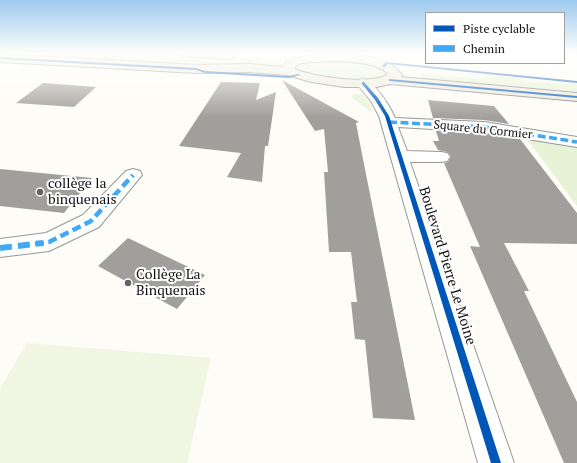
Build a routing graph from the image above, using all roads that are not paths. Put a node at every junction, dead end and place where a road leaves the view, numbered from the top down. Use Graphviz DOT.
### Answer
graph roads {
  1 [pos="297,75"];
  2 [pos="391,75"];
  3 [pos="402,75"];
  4 [pos="498,75"];
  5 [pos="577,82"];
  6 [pos="363,83"];
  7 [pos="577,97"];
  8 [pos="389,122"];
  9 [pos="577,142"];
  10 [pos="399,156"];
  11 [pos="441,158"];
  12 [pos="132,175"];
  13 [pos="0,248"];
  14 [pos="496,463"];
  1 -- 6 [label="main road"];
  2 -- 3 [label="main road"];
  2 -- 6 [label="main road"];
  2 -- 7 [label="main road"];
  4 -- 5 [label="main road"];
  6 -- 8 [label="street, Boulevard Pierre Le Moine"];
  8 -- 9 [label="street, Square du Cormier"];
  8 -- 10 [label="street, Boulevard Pierre Le Moine"];
  10 -- 11 [label="street"];
  10 -- 14 [label="street, Boulevard Pierre Le Moine"];
  12 -- 13 [label="street"];
}
